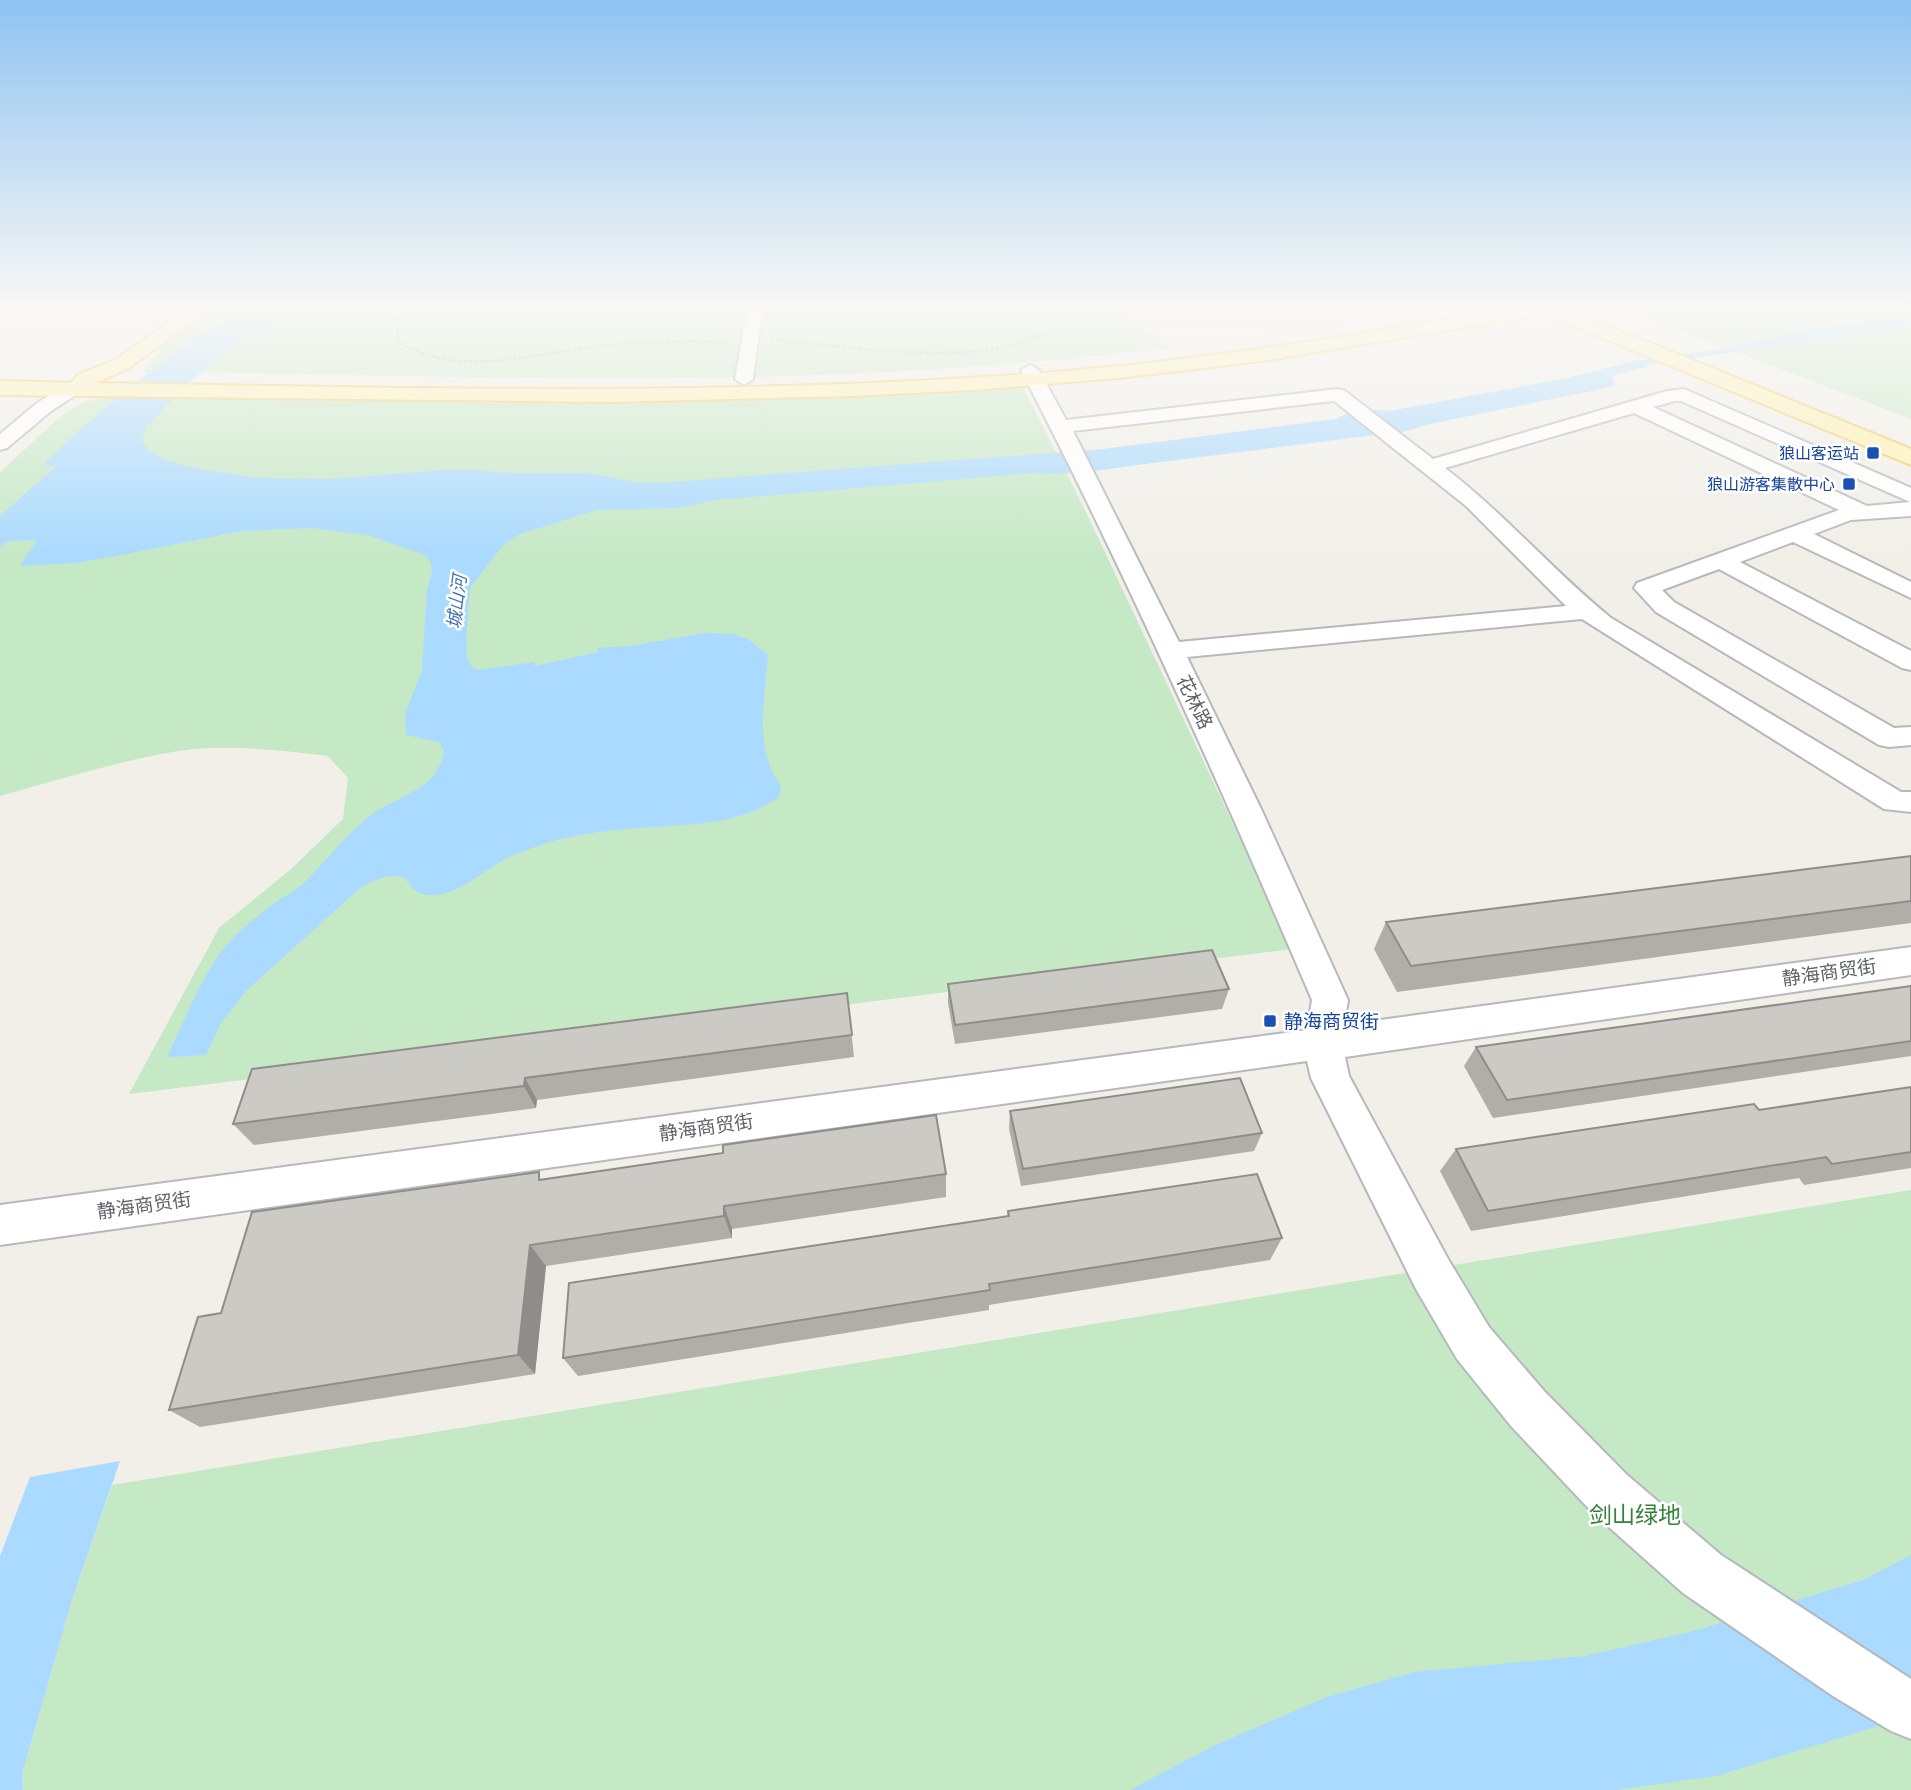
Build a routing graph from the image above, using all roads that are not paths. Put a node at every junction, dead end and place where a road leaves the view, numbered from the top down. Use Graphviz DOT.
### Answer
graph roads {
  1 [pos="67,392"];
  2 [pos="441,392"];
  3 [pos="812,392"];
  4 [pos="1041,392"];
  5 [pos="1696,392"];
  6 [pos="1754,392"];
  7 [pos="1789,392"];
  8 [pos="1679,396"];
  9 [pos="1646,406"];
  10 [pos="1063,433"];
  11 [pos="1911,439"];
  12 [pos="0,444"];
  13 [pos="1911,458"];
  14 [pos="1431,466"];
  15 [pos="1911,496"];
  16 [pos="1904,507"];
  17 [pos="1855,513"];
  18 [pos="1795,534"];
  19 [pos="1721,561"];
  20 [pos="1911,590"];
  21 [pos="1587,611"];
  22 [pos="1171,651"];
  23 [pos="1911,662"];
  24 [pos="1911,736"];
  25 [pos="1911,802"];
  26 [pos="1911,961"];
  27 [pos="1323,1044"];
  28 [pos="0,1225"];
  29 [pos="1911,1711"];
  1 -- 12 [label="street"];
  2 -- 3 [label="main road"];
  4 -- 10 [label="street, 花林路"];
  5 -- 8 [label="street"];
  6 -- 13 [label="main road"];
  7 -- 11 [label="main road"];
  8 -- 9 [label="street"];
  8 -- 14 [label="street"];
  8 -- 15 [label="street"];
  8 -- 16 [label="street"];
  9 -- 16 [label="street"];
  9 -- 17 [label="street"];
  10 -- 14 [label="street"];
  10 -- 22 [label="street, 花林路"];
  14 -- 21 [label="street"];
  16 -- 17 [label="street"];
  17 -- 18 [label="street"];
  18 -- 19 [label="street"];
  18 -- 20 [label="street"];
  19 -- 23 [label="street"];
  19 -- 24 [label="street"];
  21 -- 22 [label="street"];
  21 -- 25 [label="street"];
  22 -- 27 [label="street, 花林路"];
  26 -- 27 [label="street, 静海商贸街"];
  27 -- 28 [label="street, 静海商贸街"];
  27 -- 29 [label="street"];
}
